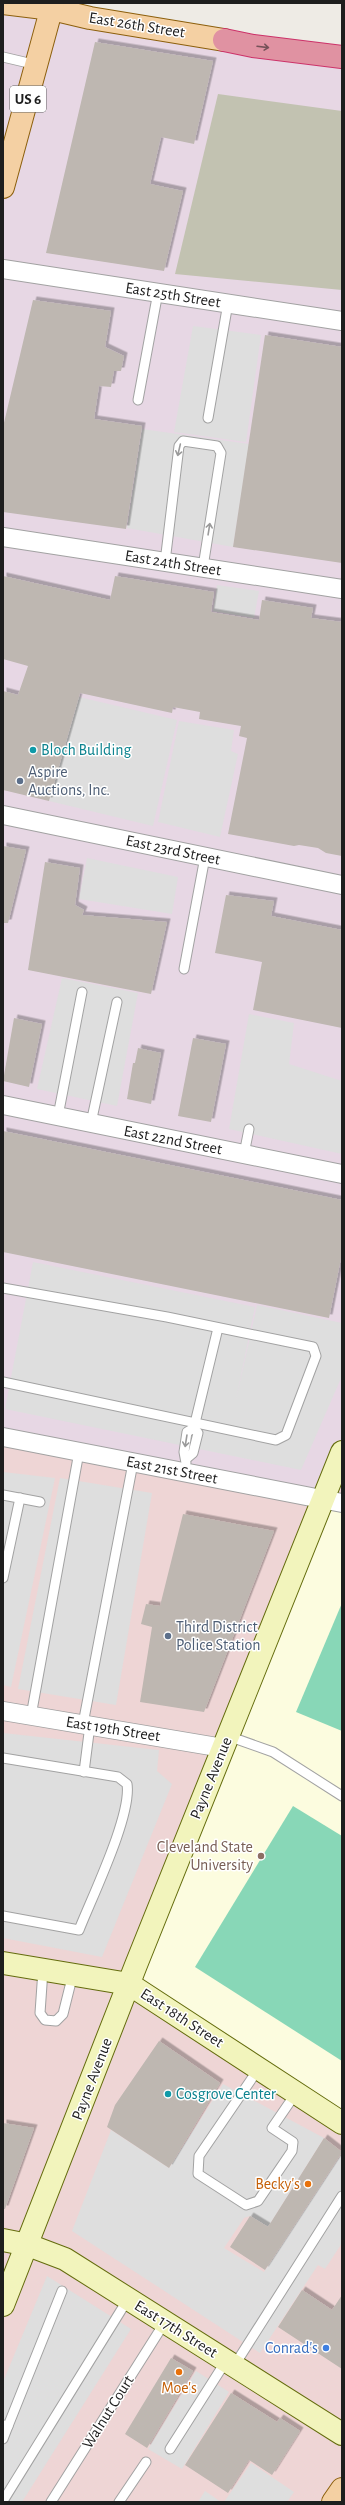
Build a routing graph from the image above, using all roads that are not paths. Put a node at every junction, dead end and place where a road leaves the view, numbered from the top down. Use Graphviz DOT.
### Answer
graph roads {
  1 [pos="3,4"];
  2 [pos="53,6"];
  3 [pos="224,40"];
  4 [pos="3,57"];
  5 [pos="342,57"];
  6 [pos="37,66"];
  7 [pos="7,157"];
  8 [pos="3,187"];
  9 [pos="3,269"];
  10 [pos="158,292"];
  11 [pos="228,303"];
  12 [pos="342,321"];
  13 [pos="138,400"];
  14 [pos="208,418"];
  15 [pos="3,536"];
  16 [pos="165,562"];
  17 [pos="203,567"];
  18 [pos="342,589"];
  19 [pos="3,815"];
  20 [pos="205,857"];
  21 [pos="342,885"];
  22 [pos="184,969"];
  23 [pos="82,992"];
  24 [pos="117,1002"];
  25 [pos="3,1106"];
  26 [pos="58,1116"];
  27 [pos="91,1123"];
  28 [pos="248,1129"];
  29 [pos="244,1154"];
  30 [pos="342,1174"];
  31 [pos="3,1288"];
  32 [pos="218,1328"];
  33 [pos="3,1382"];
  34 [pos="195,1425"];
  35 [pos="3,1438"];
  36 [pos="79,1452"];
  37 [pos="342,1452"];
  38 [pos="133,1463"];
  39 [pos="185,1466"];
  40 [pos="3,1495"];
  41 [pos="20,1498"];
  42 [pos="333,1501"];
  43 [pos="40,1502"];
  44 [pos="6,1549"];
  45 [pos="3,1578"];
  46 [pos="3,1711"];
  47 [pos="31,1716"];
  48 [pos="86,1725"];
  49 [pos="226,1742"];
  50 [pos="3,1758"];
  51 [pos="84,1772"];
  52 [pos="342,1796"];
  53 [pos="3,1916"];
  54 [pos="3,1965"];
  55 [pos="43,1969"];
  56 [pos="73,1974"];
  57 [pos="129,1984"];
  58 [pos="259,2068"];
  59 [pos="296,2093"];
  60 [pos="342,2123"];
  61 [pos="342,2196"];
  62 [pos="3,2240"];
  63 [pos="28,2245"];
  64 [pos="62,2291"];
  65 [pos="128,2299"];
  66 [pos="3,2305"];
  67 [pos="165,2322"];
  68 [pos="230,2363"];
  69 [pos="6,2425"];
  70 [pos="342,2434"];
  71 [pos="3,2439"];
  72 [pos="170,2449"];
  73 [pos="146,2462"];
  74 [pos="342,2489"];
  75 [pos="3,2501"];
  76 [pos="51,2502"];
  77 [pos="119,2502"];
  78 [pos="333,2502"];
  1 -- 2 [label="main road, East 26th Street"];
  2 -- 3 [label="main road, East 26th Street"];
  2 -- 6 [label="main road, US 6"];
  3 -- 5 [label="highway, one-way"];
  4 -- 6 [label="lane"];
  6 -- 7 [label="main road, US 6"];
  7 -- 8 [label="main road, US 6"];
  9 -- 10 [label="street, East 25th Street"];
  10 -- 11 [label="street, East 25th Street"];
  10 -- 13 [label="lane"];
  11 -- 12 [label="street, East 25th Street"];
  11 -- 14 [label="lane"];
  15 -- 16 [label="street, East 24th Street"];
  16 -- 17 [label="street, East 24th Street"];
  17 -- 16 [label="lane, one-way"];
  17 -- 18 [label="street, East 24th Street"];
  19 -- 20 [label="street, East 23rd Street"];
  20 -- 21 [label="street, East 23rd Street"];
  20 -- 22 [label="lane"];
  23 -- 26 [label="lane"];
  24 -- 27 [label="lane"];
  25 -- 26 [label="street, East 22nd Street"];
  26 -- 27 [label="street, East 22nd Street"];
  27 -- 29 [label="street, East 22nd Street"];
  28 -- 29 [label="lane"];
  29 -- 30 [label="street, East 22nd Street"];
  31 -- 32 [label="lane"];
  32 -- 34 [label="lane"];
  32 -- 34 [label="lane"];
  33 -- 34 [label="lane"];
  34 -- 39 [label="lane"];
  35 -- 36 [label="street, East 21st Street"];
  36 -- 38 [label="street, East 21st Street"];
  36 -- 47 [label="lane"];
  37 -- 42 [label="street, Payne Avenue"];
  38 -- 39 [label="street, East 21st Street"];
  38 -- 48 [label="lane"];
  39 -- 42 [label="street, East 21st Street"];
  40 -- 41 [label="lane"];
  41 -- 43 [label="lane"];
  41 -- 44 [label="lane"];
  42 -- 49 [label="street, Payne Avenue"];
  44 -- 45 [label="lane"];
  46 -- 47 [label="street, East 19th Street"];
  47 -- 48 [label="street, East 19th Street"];
  48 -- 49 [label="street, East 19th Street"];
  48 -- 51 [label="lane"];
  49 -- 52 [label="lane"];
  49 -- 57 [label="street, Payne Avenue"];
  50 -- 51 [label="lane"];
  51 -- 53 [label="lane"];
  54 -- 55 [label="street, East 18th Street"];
  55 -- 56 [label="street, East 18th Street"];
  55 -- 56 [label="lane"];
  56 -- 57 [label="street, East 18th Street"];
  57 -- 58 [label="street, East 18th Street"];
  57 -- 63 [label="street, Payne Avenue"];
  58 -- 59 [label="street, East 18th Street"];
  58 -- 59 [label="lane"];
  59 -- 60 [label="street, East 18th Street"];
  61 -- 68 [label="lane"];
  62 -- 63 [label="street, East 17th Street"];
  63 -- 65 [label="street, East 17th Street"];
  63 -- 66 [label="street, Payne Avenue"];
  64 -- 69 [label="lane"];
  65 -- 67 [label="street, East 17th Street"];
  65 -- 75 [label="lane"];
  67 -- 68 [label="street, East 17th Street"];
  67 -- 76 [label="lane, Walnut Court"];
  68 -- 70 [label="street, East 17th Street"];
  68 -- 72 [label="lane"];
  69 -- 71 [label="lane"];
  73 -- 77 [label="lane"];
  74 -- 78 [label="main road"];
}
